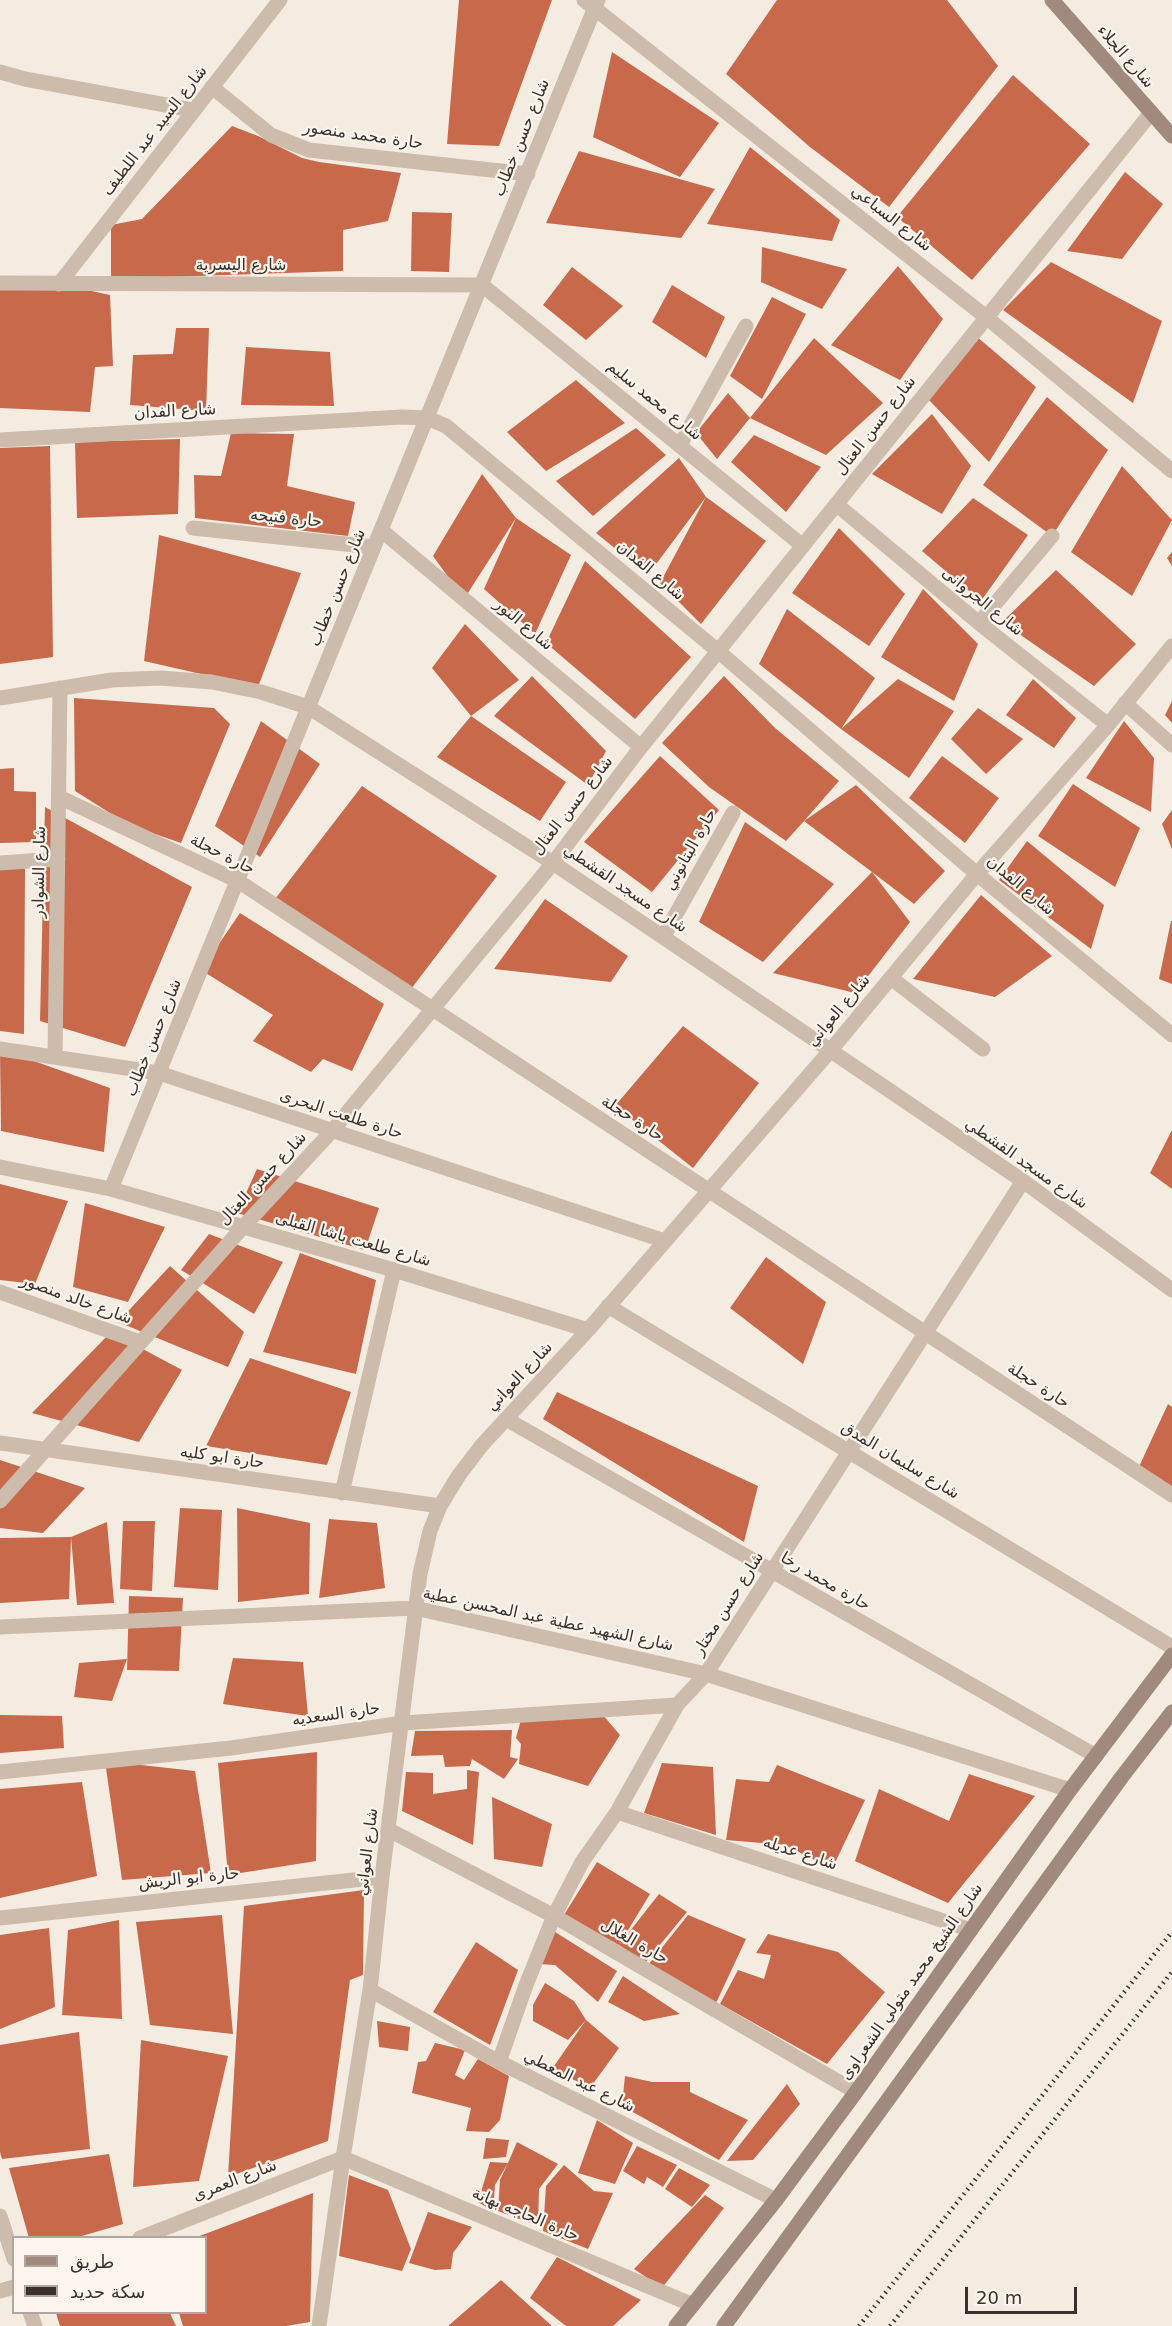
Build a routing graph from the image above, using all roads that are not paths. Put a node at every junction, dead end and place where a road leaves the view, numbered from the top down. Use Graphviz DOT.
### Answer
graph roads {
  1 [pos="280,0"];
  2 [pos="1052,0"];
  3 [pos="592,3"];
  4 [pos="0,72"];
  5 [pos="213,87"];
  6 [pos="193,110"];
  7 [pos="1151,113"];
  8 [pos="1172,136"];
  9 [pos="528,174"];
  10 [pos="0,284"];
  11 [pos="59,284"];
  12 [pos="482,285"];
  13 [pos="986,317"];
  14 [pos="746,326"];
  15 [pos="428,418"];
  16 [pos="0,440"];
  17 [pos="680,445"];
  18 [pos="1172,471"];
  19 [pos="836,504"];
  20 [pos="193,528"];
  21 [pos="381,530"];
  22 [pos="1052,536"];
  23 [pos="803,546"];
  24 [pos="374,547"];
  25 [pos="979,623"];
  26 [pos="1172,646"];
  27 [pos="718,651"];
  28 [pos="60,688"];
  29 [pos="0,698"];
  30 [pos="1125,703"];
  31 [pos="308,707"];
  32 [pos="1108,724"];
  33 [pos="1172,745"];
  34 [pos="642,747"];
  35 [pos="59,797"];
  36 [pos="733,813"];
  37 [pos="58,859"];
  38 [pos="0,863"];
  39 [pos="553,863"];
  40 [pos="977,874"];
  41 [pos="238,881"];
  42 [pos="663,937"];
  43 [pos="891,978"];
  44 [pos="432,1009"];
  45 [pos="1172,1035"];
  46 [pos="0,1049"];
  47 [pos="983,1049"];
  48 [pos="830,1051"];
  49 [pos="55,1057"];
  50 [pos="159,1073"];
  51 [pos="332,1131"];
  52 [pos="0,1167"];
  53 [pos="1023,1181"];
  54 [pos="111,1190"];
  55 [pos="708,1191"];
  56 [pos="243,1227"];
  57 [pos="665,1241"];
  58 [pos="394,1270"];
  59 [pos="1172,1290"];
  60 [pos="0,1292"];
  61 [pos="608,1306"];
  62 [pos="588,1330"];
  63 [pos="925,1333"];
  64 [pos="140,1342"];
  65 [pos="506,1419"];
  66 [pos="0,1443"];
  67 [pos="43,1451"];
  68 [pos="849,1451"];
  69 [pos="342,1493"];
  70 [pos="1172,1495"];
  71 [pos="0,1501"];
  72 [pos="440,1506"];
  73 [pos="771,1572"];
  74 [pos="415,1608"];
  75 [pos="0,1627"];
  76 [pos="1172,1647"];
  77 [pos="1172,1655"];
  78 [pos="706,1674"];
  79 [pos="677,1705"];
  80 [pos="1172,1712"];
  81 [pos="402,1723"];
  82 [pos="1096,1756"];
  83 [pos="0,1772"];
  84 [pos="1070,1790"];
  85 [pos="617,1812"];
  86 [pos="389,1830"];
  87 [pos="382,1877"];
  88 [pos="554,1916"];
  89 [pos="0,1918"];
  90 [pos="971,1930"];
  91 [pos="370,1990"];
  92 [pos="499,2062"];
  93 [pos="856,2092"];
  94 [pos="343,2158"];
  95 [pos="776,2200"];
  96 [pos="0,2216"];
  97 [pos="145,2236"];
  98 [pos="12,2253"];
  99 [pos="693,2305"];
  100 [pos="319,2326"];
  101 [pos="676,2326"];
  102 [pos="724,2326"];
  1 -- 5 [label="street, شارع السيد عبد اللطيف"];
  2 -- 7 [label="street, شارع الجلاء"];
  3 -- 9 [label="street, شارع حسن خطاب"];
  3 -- 13 [label="street, شارع السباعي"];
  4 -- 6 [label="street"];
  5 -- 6 [label="street, شارع السيد عبد اللطيف"];
  5 -- 9 [label="street, حارة محمد منصور"];
  6 -- 11 [label="street, شارع السيد عبد اللطيف"];
  7 -- 8 [label="street, شارع الجلاء"];
  7 -- 13 [label="street, شارع حسن العتال"];
  9 -- 12 [label="street, شارع حسن خطاب"];
  10 -- 11 [label="street, شارع اليسرية"];
  11 -- 12 [label="street, شارع اليسرية"];
  12 -- 15 [label="street, شارع حسن خطاب"];
  12 -- 17 [label="street, شارع محمد سليم"];
  13 -- 18 [label="street, شارع السباعي"];
  13 -- 19 [label="street, شارع حسن العتال"];
  14 -- 17 [label="street"];
  15 -- 16 [label="street, شارع الفدان"];
  15 -- 21 [label="street, شارع حسن خطاب"];
  15 -- 27 [label="street, شارع الفدان"];
  17 -- 23 [label="street, شارع محمد سليم"];
  19 -- 23 [label="street, شارع حسن العتال"];
  19 -- 25 [label="street, شارع الجروانى"];
  20 -- 24 [label="street, حارة فتيحه"];
  21 -- 24 [label="street, شارع حسن خطاب"];
  21 -- 34 [label="street, شارع النور"];
  22 -- 25 [label="street"];
  23 -- 27 [label="street, شارع حسن العتال"];
  24 -- 31 [label="street, شارع حسن خطاب"];
  25 -- 32 [label="street, شارع الجروانى"];
  26 -- 30 [label="street, شارع العواني"];
  27 -- 34 [label="street, شارع حسن العتال"];
  27 -- 40 [label="street, شارع الفدان"];
  28 -- 29 [label="street, شارع مسجد القشطي"];
  28 -- 31 [label="street, شارع مسجد القشطي"];
  28 -- 35 [label="street, شارع الشوادر"];
  30 -- 32 [label="street, شارع العواني"];
  30 -- 33 [label="street"];
  31 -- 39 [label="street, شارع مسجد القشطي"];
  31 -- 41 [label="street, شارع حسن خطاب"];
  32 -- 40 [label="street, شارع العواني"];
  34 -- 39 [label="street, شارع حسن العتال"];
  35 -- 37 [label="street, شارع الشوادر"];
  35 -- 41 [label="street, حارة حجلة"];
  36 -- 42 [label="street, حارة البتانوني"];
  37 -- 38 [label="street"];
  37 -- 49 [label="street, شارع الشوادر"];
  39 -- 42 [label="street, شارع مسجد القشطي"];
  39 -- 44 [label="street, شارع حسن العتال"];
  40 -- 43 [label="street, شارع العواني"];
  40 -- 45 [label="street, شارع الفدان"];
  41 -- 44 [label="street, حارة حجلة"];
  41 -- 50 [label="street, شارع حسن خطاب"];
  42 -- 48 [label="street, شارع مسجد القشطي"];
  43 -- 47 [label="street"];
  43 -- 48 [label="street, شارع العواني"];
  44 -- 51 [label="street, شارع حسن العتال"];
  44 -- 55 [label="street, حارة حجلة"];
  46 -- 49 [label="street, حارة طلعت البحرى"];
  48 -- 53 [label="street, شارع مسجد القشطي"];
  48 -- 55 [label="street, شارع العواني"];
  49 -- 50 [label="street, حارة طلعت البحرى"];
  50 -- 51 [label="street, حارة طلعت البحرى"];
  50 -- 54 [label="street, شارع حسن خطاب"];
  51 -- 56 [label="street, شارع حسن العتال"];
  51 -- 57 [label="street, حارة طلعت البحرى"];
  52 -- 54 [label="street, شارع طلعت باشا القبلى"];
  53 -- 59 [label="street, شارع مسجد القشطي"];
  53 -- 63 [label="street, شارع حسن مختار"];
  54 -- 56 [label="street, شارع طلعت باشا القبلى"];
  55 -- 57 [label="street, شارع العواني"];
  55 -- 63 [label="street, حارة حجلة"];
  56 -- 58 [label="street, شارع طلعت باشا القبلى"];
  56 -- 64 [label="street, شارع حسن العتال"];
  57 -- 61 [label="street, شارع العواني"];
  58 -- 62 [label="street, شارع طلعت باشا القبلى"];
  58 -- 69 [label="street"];
  60 -- 64 [label="street, شارع خالد منصور"];
  61 -- 62 [label="street, شارع العواني"];
  61 -- 68 [label="street, شارع سليمان المدق"];
  62 -- 65 [label="street, شارع العواني"];
  63 -- 68 [label="street, شارع حسن مختار"];
  63 -- 70 [label="street, حارة حجلة"];
  64 -- 67 [label="street, شارع حسن العتال"];
  65 -- 72 [label="street, شارع العواني"];
  65 -- 73 [label="street, حارة محمد رخا"];
  66 -- 67 [label="street, حارة ابو كليه"];
  67 -- 69 [label="street, حارة ابو كليه"];
  67 -- 71 [label="street, شارع حسن العتال"];
  68 -- 73 [label="street, شارع حسن مختار"];
  68 -- 76 [label="street, شارع سليمان المدق"];
  69 -- 72 [label="street, حارة ابو كليه"];
  72 -- 74 [label="street, شارع العواني"];
  73 -- 78 [label="street, شارع حسن مختار"];
  73 -- 82 [label="street, حارة محمد رخا"];
  74 -- 75 [label="street, شارع الشهيد عطية عبد المحسن عطية"];
  74 -- 78 [label="street, شارع الشهيد عطية عبد المحسن عطية"];
  74 -- 81 [label="street, شارع العواني"];
  77 -- 82 [label="street, شارع الشيخ محمد متولي الشعراوى"];
  78 -- 79 [label="street, شارع حسن مختار"];
  78 -- 84 [label="street, شارع الشهيد عطية عبد المحسن عطية"];
  79 -- 81 [label="street, حارة السعديه"];
  79 -- 85 [label="street, شارع حسن مختار"];
  80 -- 102 [label="street"];
  81 -- 83 [label="street, حارة السعديه"];
  81 -- 86 [label="street, شارع العواني"];
  82 -- 84 [label="street, شارع الشيخ محمد متولي الشعراوى"];
  84 -- 90 [label="street, شارع الشيخ محمد متولي الشعراوى"];
  85 -- 88 [label="street, شارع حسن مختار"];
  85 -- 90 [label="street, شارع عديله"];
  86 -- 87 [label="street, شارع العواني"];
  86 -- 88 [label="street, حارة الغلال"];
  87 -- 89 [label="street, حارة ابو الريش"];
  87 -- 91 [label="street, شارع العواني"];
  88 -- 92 [label="street, شارع حسن مختار"];
  88 -- 93 [label="street, حارة الغلال"];
  90 -- 93 [label="street, شارع الشيخ محمد متولي الشعراوى"];
  91 -- 92 [label="street, شارع عبد المعطي"];
  91 -- 94 [label="street, شارع العواني"];
  92 -- 95 [label="street, شارع عبد المعطي"];
  93 -- 95 [label="street, شارع الشيخ محمد متولي الشعراوى"];
  94 -- 97 [label="street, شارع العمرى"];
  94 -- 99 [label="street, حارة الحاجه بهانة"];
  94 -- 100 [label="street, شارع العواني"];
  95 -- 99 [label="street, شارع الشيخ محمد متولي الشعراوى"];
  96 -- 98 [label="street"];
  99 -- 101 [label="street, شارع الشيخ محمد متولي الشعراوى"];
}
